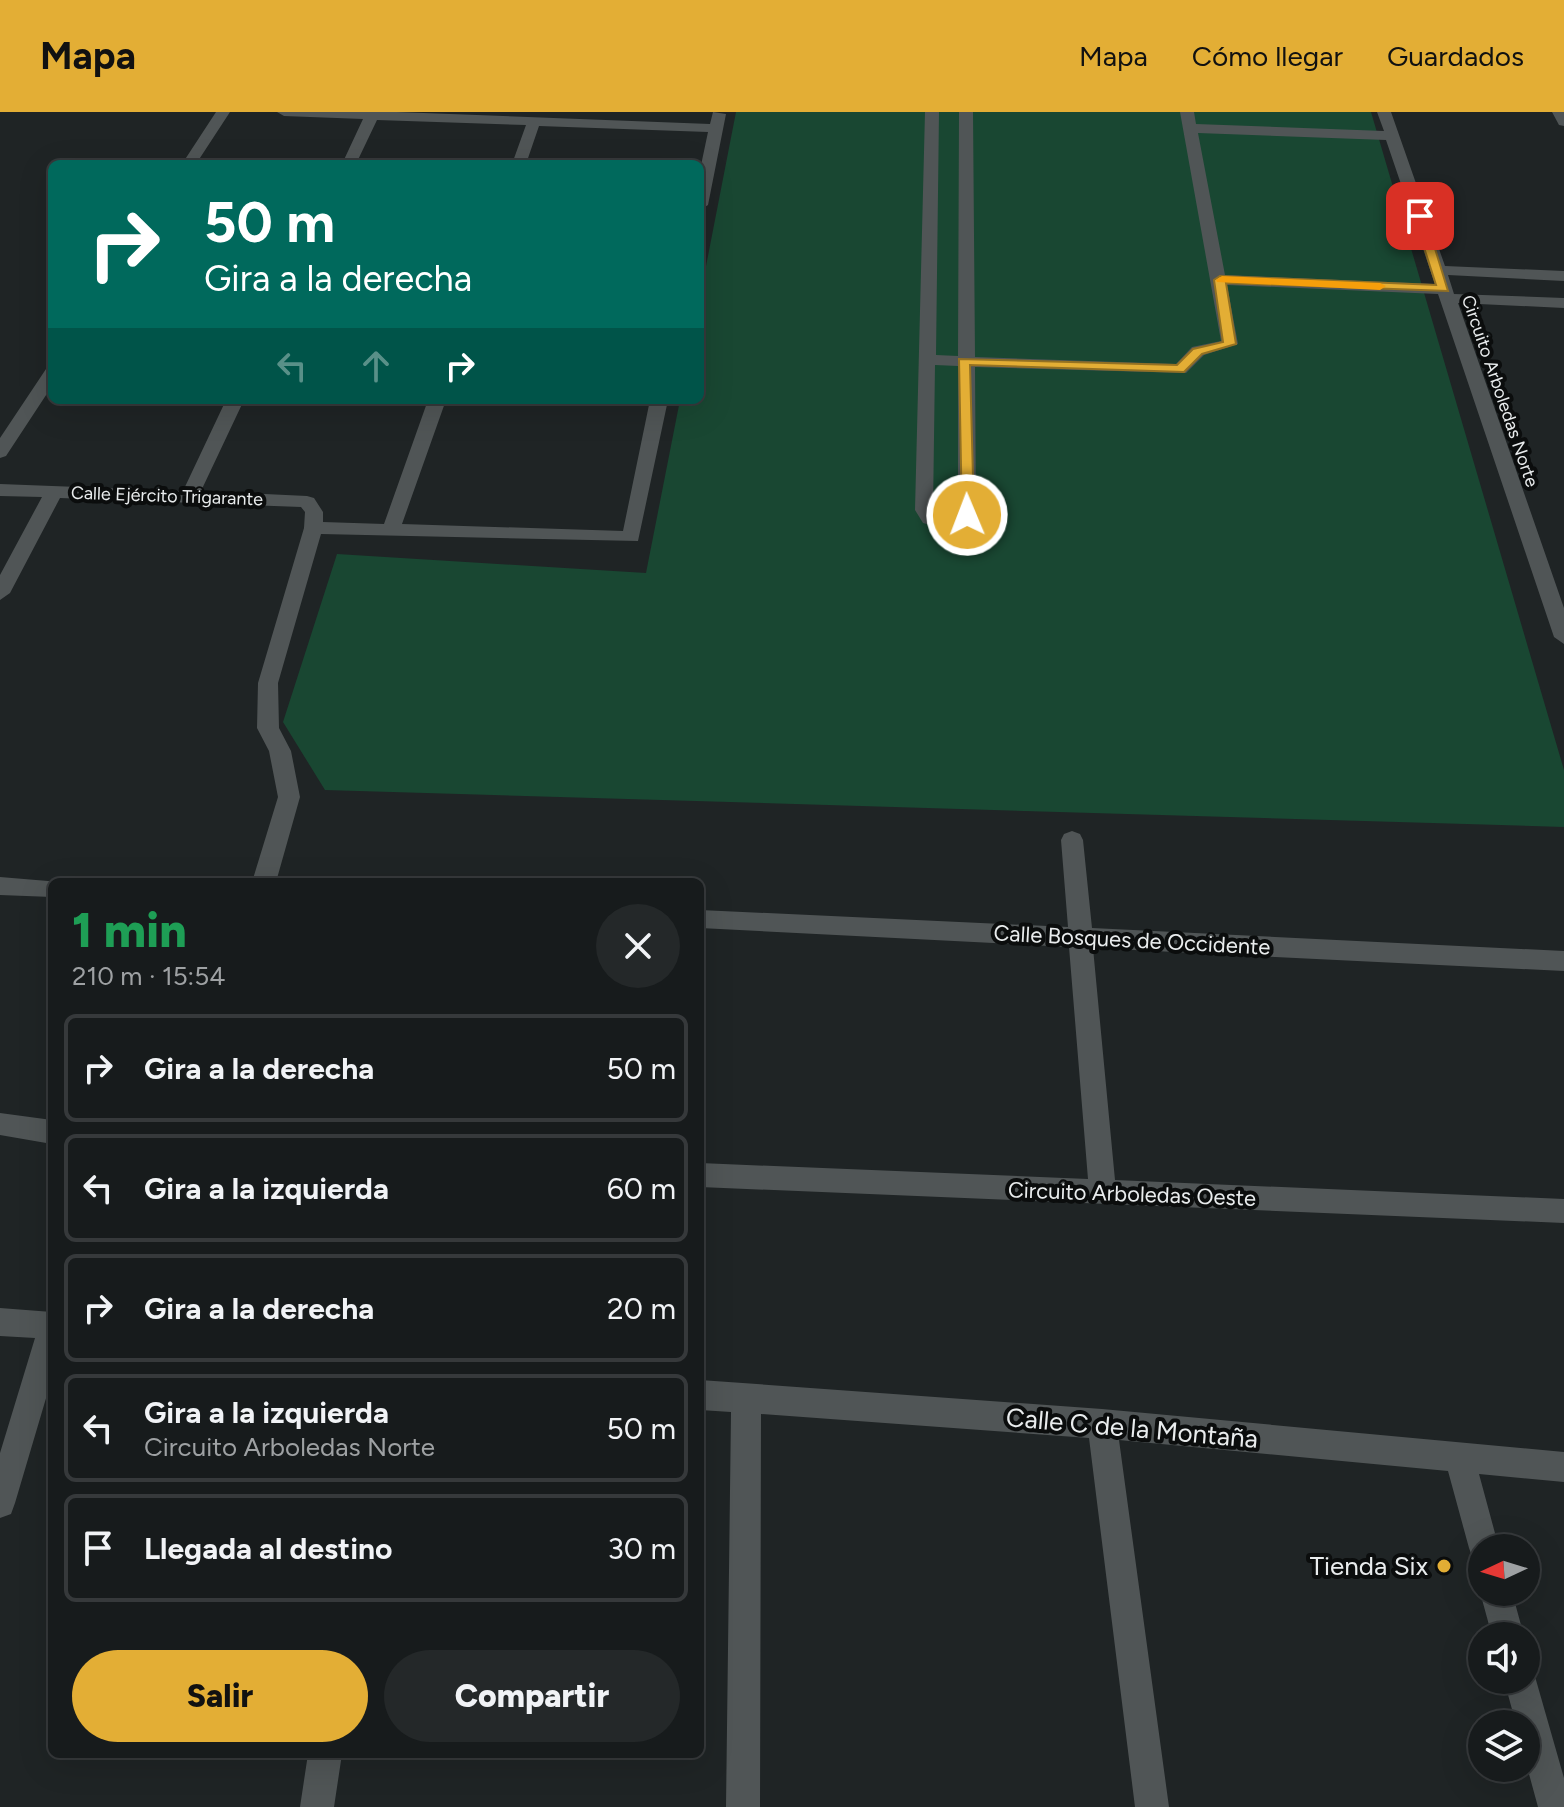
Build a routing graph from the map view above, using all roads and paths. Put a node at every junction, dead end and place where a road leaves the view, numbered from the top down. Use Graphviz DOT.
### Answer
graph roads {
  1 [pos="223,112"];
  2 [pos="284,112"];
  3 [pos="719,112"];
  4 [pos="932,112"];
  5 [pos="966,112"];
  6 [pos="1384,112"];
  7 [pos="1559,112"];
  8 [pos="372,115"];
  9 [pos="1188,120"];
  10 [pos="534,121"];
  11 [pos="1564,122"];
  12 [pos="716,128"];
  13 [pos="1392,136"];
  14 [pos="192,160"];
  15 [pos="351,160"];
  16 [pos="520,160"];
  17 [pos="704,186"];
  18 [pos="1438,270"];
  19 [pos="1564,276"];
  20 [pos="1220,280"];
  21 [pos="1445,293"];
  22 [pos="1564,303"];
  23 [pos="927,360"];
  24 [pos="964,361"];
  25 [pos="48,379"];
  26 [pos="233,404"];
  27 [pos="436,404"];
  28 [pos="658,404"];
  29 [pos="0,452"];
  30 [pos="0,490"];
  31 [pos="54,492"];
  32 [pos="189,497"];
  33 [pos="313,528"];
  34 [pos="391,530"];
  35 [pos="0,593"];
  36 [pos="1564,637"];
  37 [pos="1072,840"];
  38 [pos="265,878"];
  39 [pos="0,886"];
  40 [pos="48,888"];
  41 [pos="704,919"];
  42 [pos="1080,938"];
  43 [pos="1564,961"];
  44 [pos="0,1124"];
  45 [pos="48,1131"];
  46 [pos="704,1175"];
  47 [pos="1103,1193"];
  48 [pos="1564,1211"];
  49 [pos="0,1322"];
  50 [pos="48,1328"];
  51 [pos="48,1341"];
  52 [pos="704,1395"];
  53 [pos="746,1399"];
  54 [pos="1102,1424"];
  55 [pos="1460,1459"];
  56 [pos="1564,1467"];
  57 [pos="0,1503"];
  58 [pos="1480,1534"];
  59 [pos="1524,1694"];
  60 [pos="324,1758"];
  61 [pos="317,1807"];
  62 [pos="743,1807"];
  63 [pos="1152,1807"];
  64 [pos="1555,1807"];
  1 -- 14 [label="street"];
  2 -- 8 [label="street"];
  3 -- 12 [label="street"];
  4 -- 23 [label="street"];
  5 -- 24 [label="street"];
  6 -- 13 [label="street, Circuito Arboledas Norte"];
  7 -- 11 [label="street"];
  8 -- 10 [label="street"];
  8 -- 15 [label="street"];
  9 -- 13 [label="street"];
  9 -- 20 [label="street"];
  10 -- 12 [label="street"];
  10 -- 16 [label="street"];
  12 -- 17 [label="street"];
  13 -- 18 [label="street, Circuito Arboledas Norte"];
  18 -- 19 [label="street"];
  18 -- 21 [label="street, Circuito Arboledas Norte"];
  20 -- 21 [label="street"];
  20 -- 24 [label="street"];
  21 -- 22 [label="street"];
  21 -- 36 [label="street, Circuito Arboledas Norte"];
  23 -- 24 [label="street"];
  23 -- 24 [label="street"];
  25 -- 29 [label="street"];
  26 -- 32 [label="street"];
  27 -- 34 [label="street"];
  28 -- 34 [label="street"];
  30 -- 31 [label="street, Calle Ejército Trigarante"];
  31 -- 32 [label="street, Calle Ejército Trigarante"];
  31 -- 35 [label="street"];
  32 -- 33 [label="street, Calle Ejército Trigarante"];
  33 -- 34 [label="street"];
  33 -- 38 [label="street"];
  37 -- 42 [label="street"];
  39 -- 40 [label="street"];
  41 -- 42 [label="street, Calle Bosques de Occidente"];
  42 -- 43 [label="street, Calle Bosques de Occidente"];
  42 -- 47 [label="street"];
  44 -- 45 [label="street"];
  46 -- 47 [label="street, Circuito Arboledas Oeste"];
  47 -- 48 [label="street, Circuito Arboledas Oeste"];
  49 -- 50 [label="street"];
  51 -- 57 [label="street"];
  52 -- 53 [label="street, Calle C de la Montaña"];
  53 -- 54 [label="street, Calle C de la Montaña"];
  53 -- 62 [label="street"];
  54 -- 55 [label="street, Calle C de la Montaña"];
  54 -- 63 [label="street"];
  55 -- 56 [label="street, Calle C de la Montaña"];
  55 -- 58 [label="street"];
  59 -- 64 [label="street"];
  60 -- 61 [label="street"];
}
